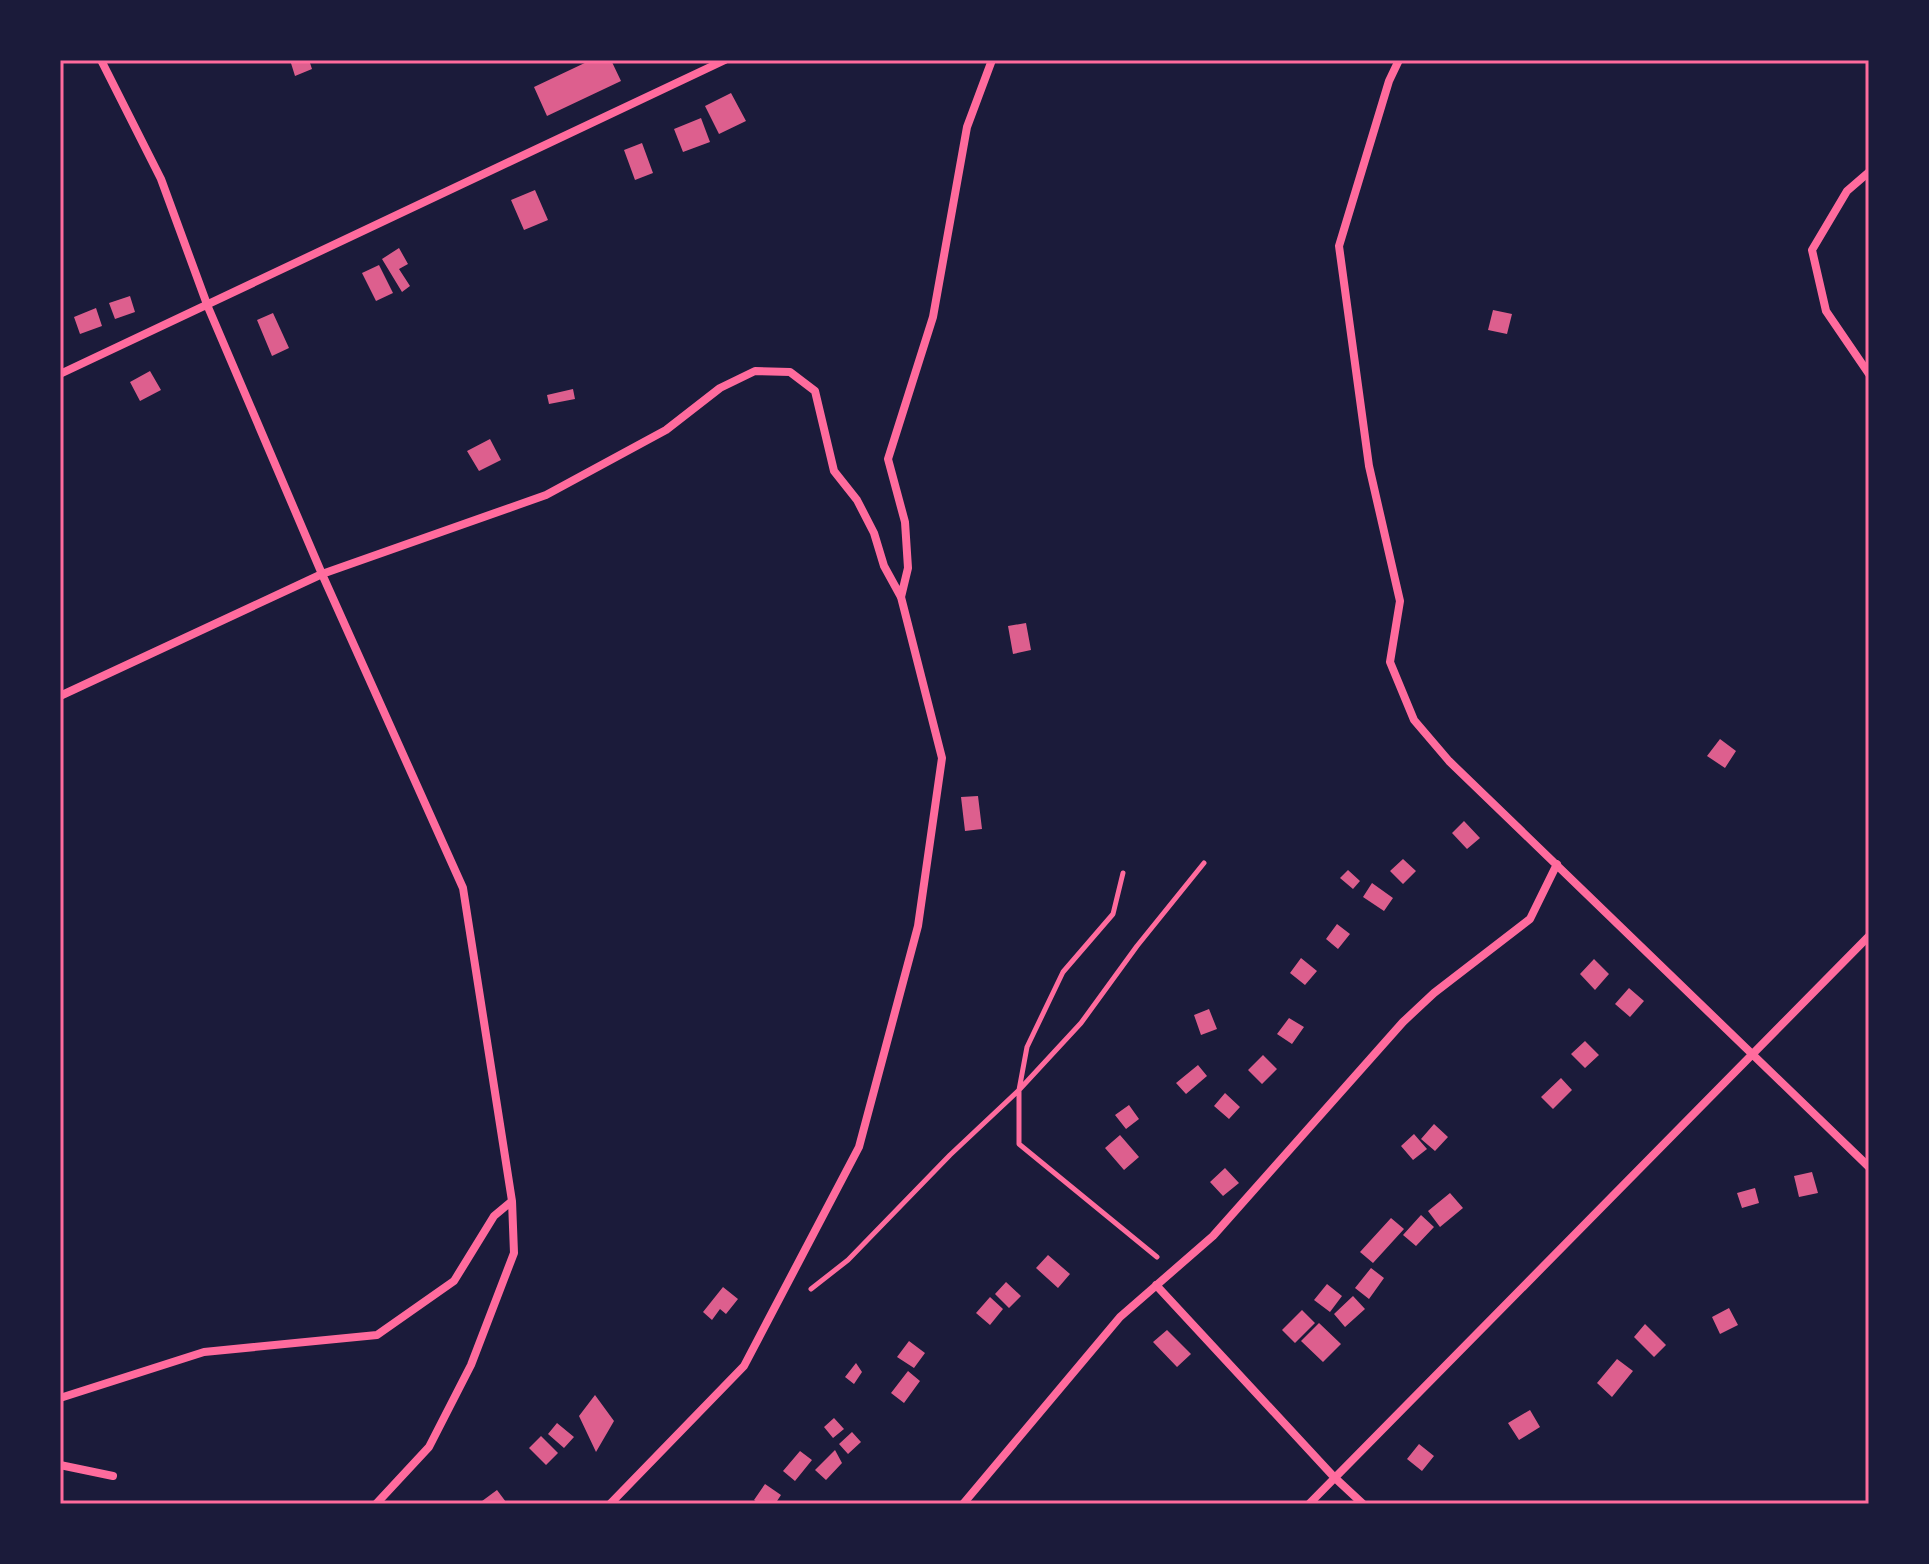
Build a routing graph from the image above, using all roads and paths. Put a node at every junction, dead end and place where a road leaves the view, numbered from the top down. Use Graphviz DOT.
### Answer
graph roads {
  1 [pos="101,60"];
  2 [pos="725,60"];
  3 [pos="992,60"];
  4 [pos="1399,60"];
  5 [pos="1869,172"];
  6 [pos="208,307"];
  7 [pos="60,374"];
  8 [pos="1869,374"];
  9 [pos="322,574"];
  10 [pos="901,597"];
  11 [pos="60,696"];
  12 [pos="1204,863"];
  13 [pos="1557,864"];
  14 [pos="1123,873"];
  15 [pos="1869,936"];
  16 [pos="1752,1053"];
  17 [pos="1019,1090"];
  18 [pos="1869,1167"];
  19 [pos="512,1201"];
  20 [pos="1173,1271"];
  21 [pos="1156,1285"];
  22 [pos="801,1297"];
  23 [pos="60,1398"];
  24 [pos="60,1465"];
  25 [pos="113,1476"];
  26 [pos="1334,1477"];
  27 [pos="376,1504"];
  28 [pos="610,1504"];
  29 [pos="963,1504"];
  30 [pos="1309,1504"];
  31 [pos="1363,1504"];
  1 -- 6 [label="street"];
  2 -- 6 [label="street"];
  3 -- 10 [label="street"];
  4 -- 13 [label="street"];
  5 -- 8 [label="street"];
  6 -- 7 [label="street"];
  6 -- 9 [label="street"];
  9 -- 10 [label="street"];
  9 -- 11 [label="street"];
  9 -- 19 [label="street"];
  10 -- 28 [label="street"];
  12 -- 17 [label="path"];
  13 -- 16 [label="street"];
  13 -- 20 [label="street"];
  14 -- 17 [label="path"];
  15 -- 16 [label="street"];
  16 -- 18 [label="street"];
  16 -- 26 [label="street"];
  17 -- 20 [label="path"];
  17 -- 22 [label="path"];
  19 -- 23 [label="street"];
  19 -- 27 [label="street"];
  20 -- 21 [label="street"];
  21 -- 26 [label="street"];
  21 -- 29 [label="street"];
  24 -- 25 [label="street"];
  26 -- 30 [label="street"];
  26 -- 31 [label="street"];
}
